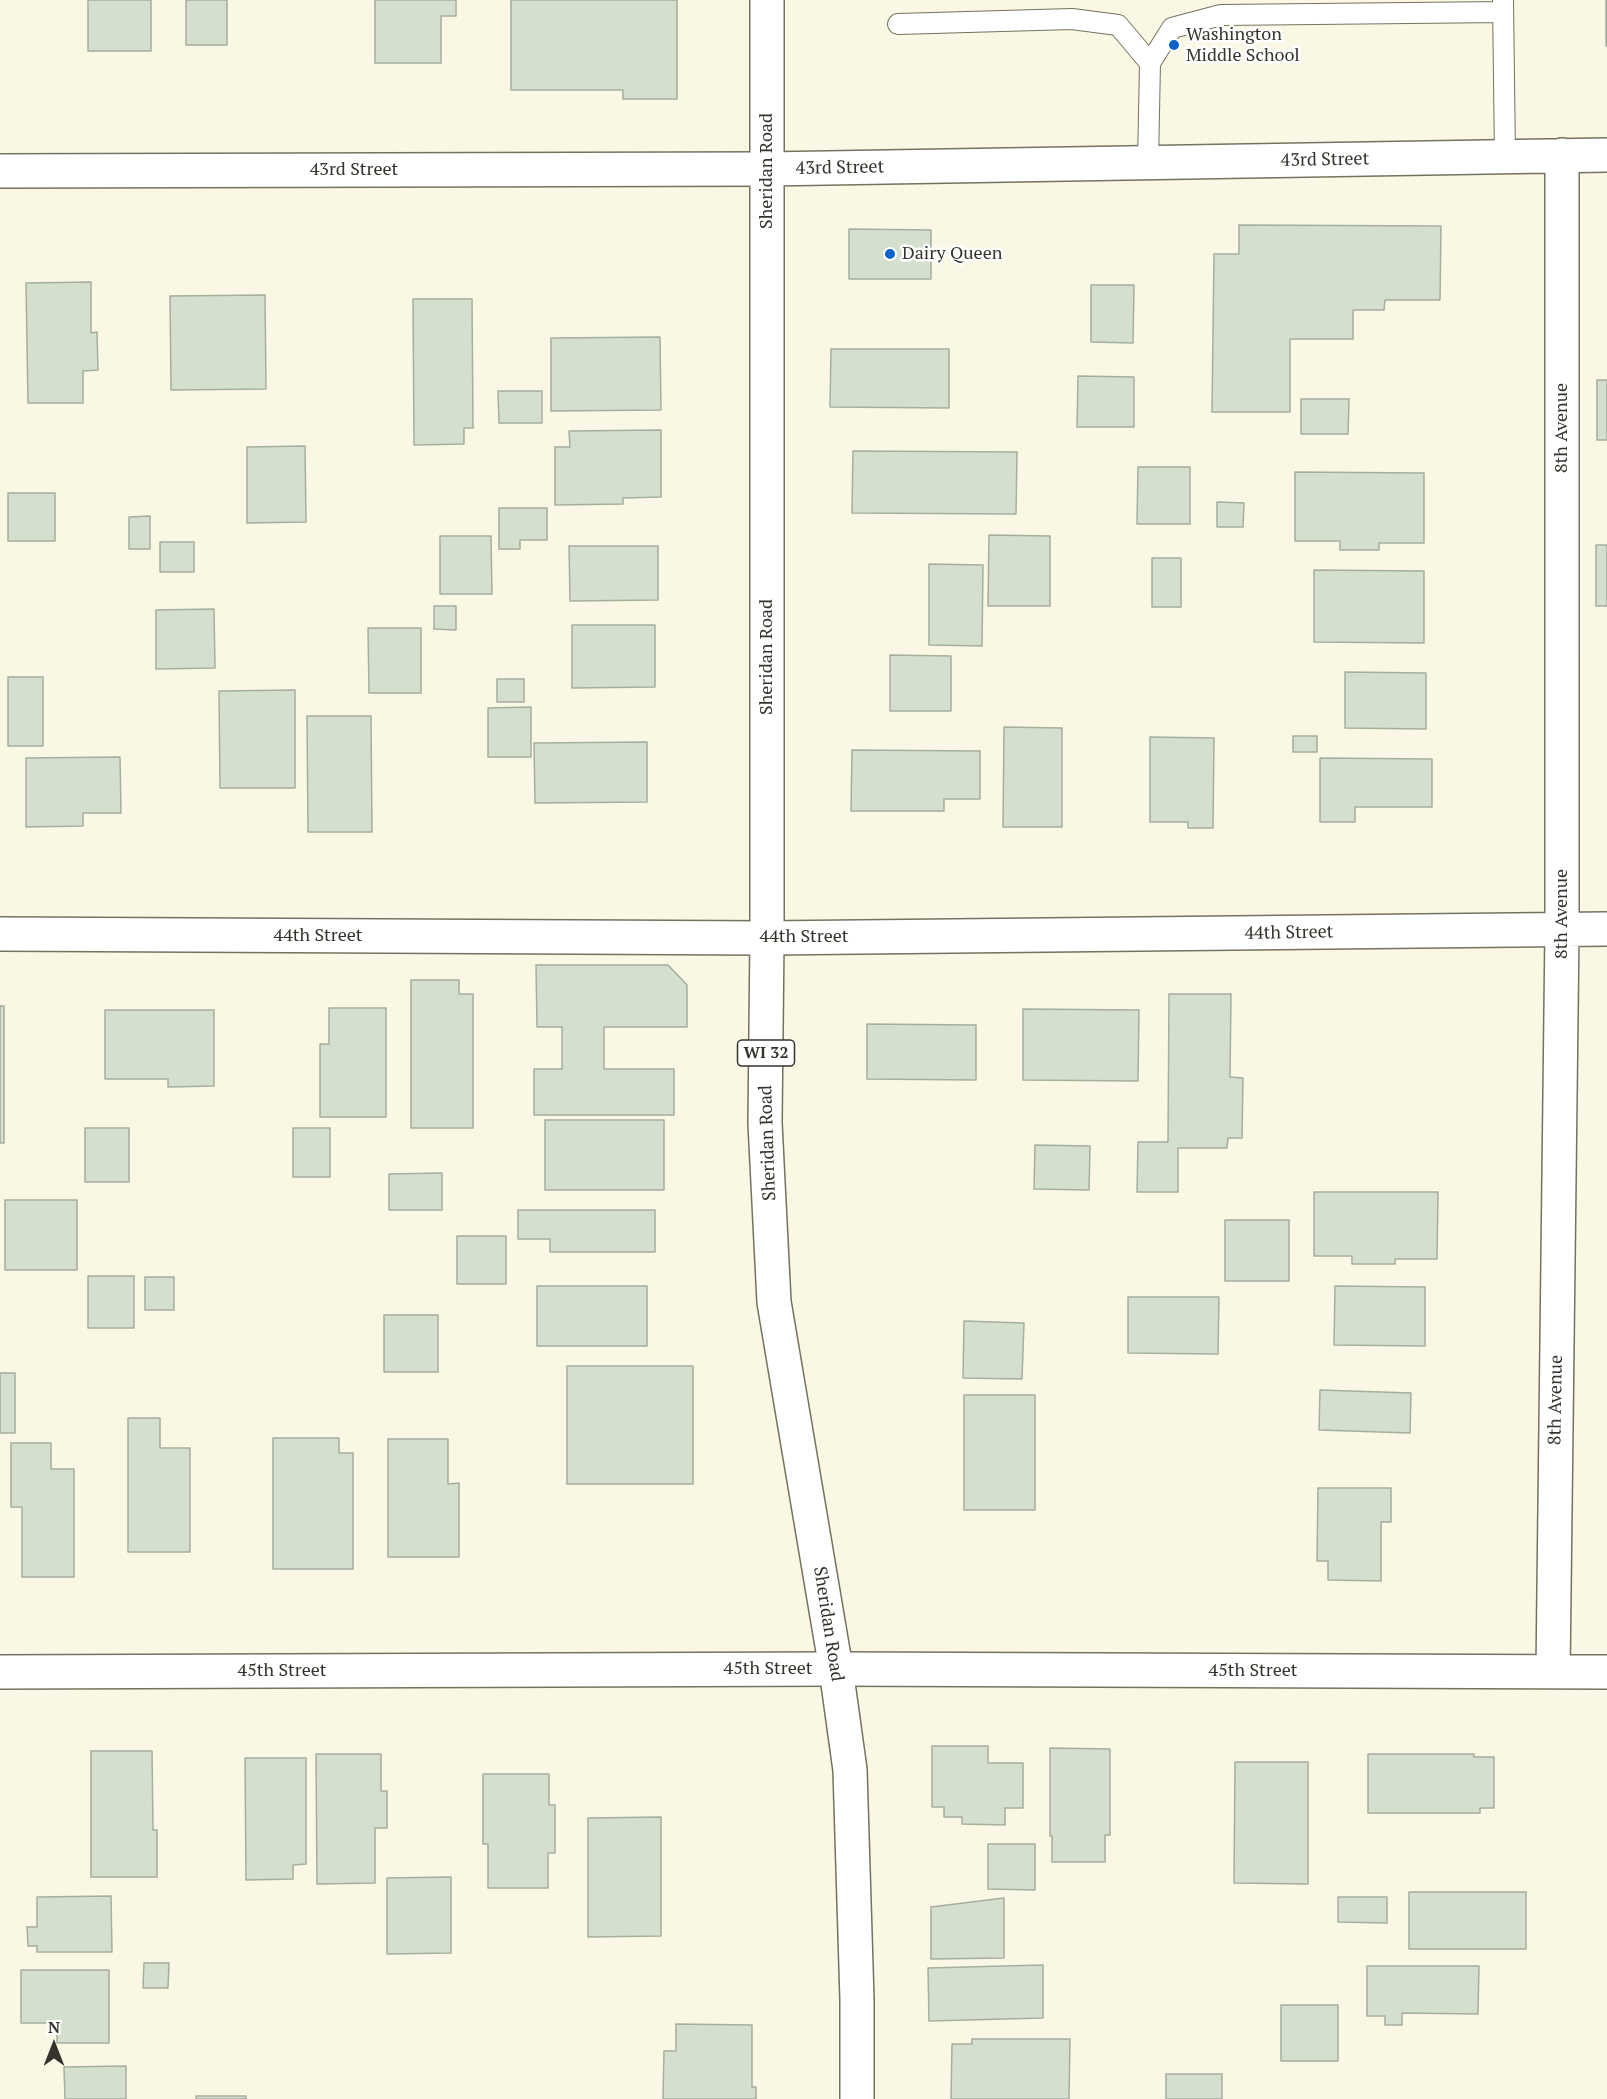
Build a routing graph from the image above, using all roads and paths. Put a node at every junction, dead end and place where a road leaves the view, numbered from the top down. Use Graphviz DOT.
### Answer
graph roads {
  1 [pos="767,0"];
  2 [pos="1503,6"];
  3 [pos="898,24"];
  4 [pos="1150,63"];
  5 [pos="1562,155"];
  6 [pos="1607,155"];
  7 [pos="1505,157"];
  8 [pos="1148,162"];
  9 [pos="767,169"];
  10 [pos="0,171"];
  11 [pos="1607,929"];
  12 [pos="1562,930"];
  13 [pos="0,934"];
  14 [pos="767,938"];
  15 [pos="836,1669"];
  16 [pos="0,1672"];
  17 [pos="1553,1672"];
  18 [pos="1607,1672"];
  19 [pos="857,2099"];
  1 -- 9 [label="street, Sheridan Road / WI 32"];
  2 -- 4 [label="lane"];
  2 -- 7 [label="lane"];
  3 -- 4 [label="lane"];
  4 -- 8 [label="lane"];
  5 -- 6 [label="street, 43rd Street"];
  5 -- 7 [label="street, 43rd Street"];
  5 -- 12 [label="street, 8th Avenue"];
  7 -- 8 [label="street, 43rd Street"];
  8 -- 9 [label="street, 43rd Street"];
  9 -- 10 [label="street, 43rd Street"];
  9 -- 14 [label="street, Sheridan Road / WI 32"];
  11 -- 12 [label="street, 44th Street"];
  12 -- 14 [label="street, 44th Street"];
  12 -- 17 [label="street, 8th Avenue"];
  13 -- 14 [label="street, 44th Street"];
  14 -- 15 [label="street, Sheridan Road / WI 32"];
  15 -- 16 [label="street, 45th Street"];
  15 -- 17 [label="street, 45th Street"];
  15 -- 19 [label="street, Sheridan Road / WI 32"];
  17 -- 18 [label="street, 45th Street"];
}
